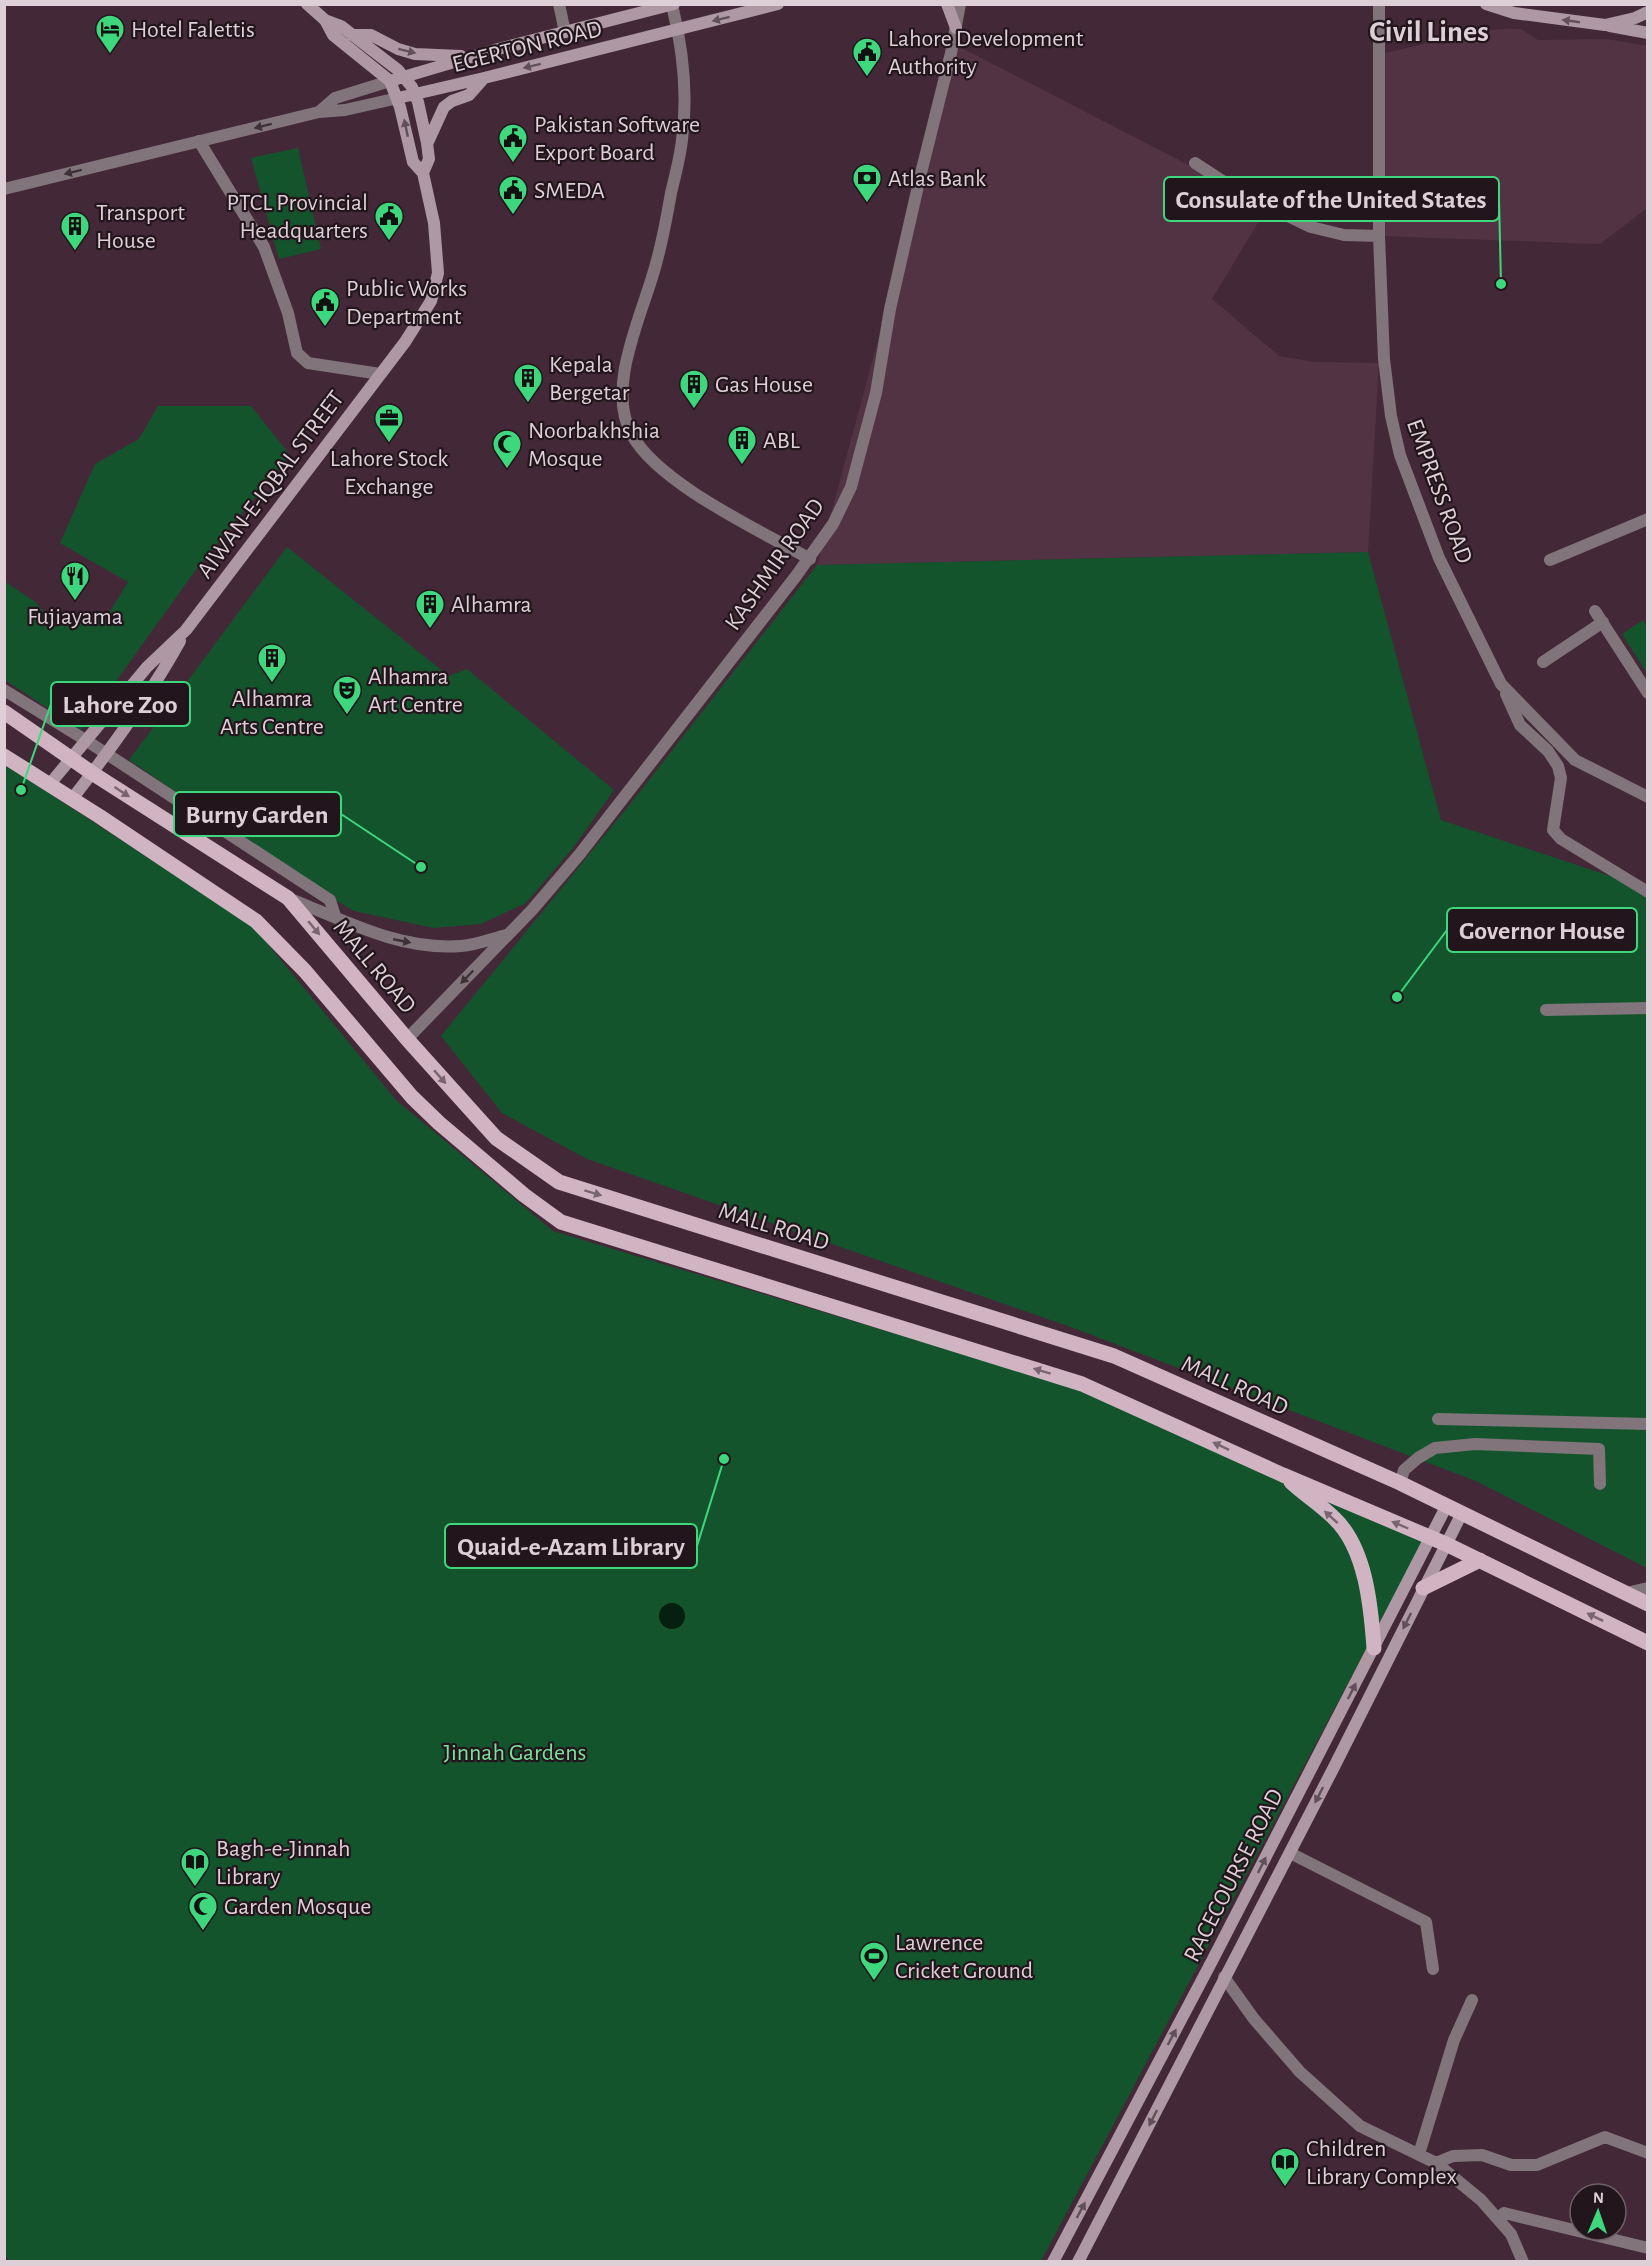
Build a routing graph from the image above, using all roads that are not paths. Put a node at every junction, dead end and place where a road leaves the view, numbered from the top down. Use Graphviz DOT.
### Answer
graph roads {
  1 [pos="307,4"];
  2 [pos="559,4"];
  3 [pos="778,4"];
  4 [pos="947,4"];
  5 [pos="960,4"];
  6 [pos="1379,4"];
  7 [pos="1486,4"];
  8 [pos="673,5"];
  9 [pos="1647,12"];
  10 [pos="325,20"];
  11 [pos="1605,25"];
  12 [pos="956,28"];
  13 [pos="678,29"];
  14 [pos="565,32"];
  15 [pos="1647,33"];
  16 [pos="352,35"];
  17 [pos="474,57"];
  18 [pos="404,76"];
  19 [pos="484,78"];
  20 [pos="390,81"];
  21 [pos="416,95"];
  22 [pos="398,98"];
  23 [pos="319,112"];
  24 [pos="199,141"];
  25 [pos="427,143"];
  26 [pos="1195,163"];
  27 [pos="423,173"];
  28 [pos="4,189"];
  29 [pos="1379,236"];
  30 [pos="380,374"];
  31 [pos="1647,519"];
  32 [pos="810,559"];
  33 [pos="1550,560"];
  34 [pos="1595,610"];
  35 [pos="1603,622"];
  36 [pos="186,630"];
  37 [pos="1543,663"];
  38 [pos="1501,684"];
  39 [pos="4,690"];
  40 [pos="1647,693"];
  41 [pos="4,712"];
  42 [pos="87,741"];
  43 [pos="106,755"];
  44 [pos="4,756"];
  45 [pos="72,758"];
  46 [pos="92,773"];
  47 [pos="49,785"];
  48 [pos="1647,797"];
  49 [pos="72,799"];
  50 [pos="1647,892"];
  51 [pos="288,898"];
  52 [pos="335,916"];
  53 [pos="507,935"];
  54 [pos="1647,1008"];
  55 [pos="1546,1010"];
  56 [pos="407,1039"];
  57 [pos="1438,1419"];
  58 [pos="1647,1424"];
  59 [pos="1283,1475"];
  60 [pos="1400,1483"];
  61 [pos="1600,1484"];
  62 [pos="1447,1506"];
  63 [pos="1462,1513"];
  64 [pos="1431,1538"];
  65 [pos="1446,1544"];
  66 [pos="1480,1560"];
  67 [pos="1424,1588"];
  68 [pos="1647,1588"];
  69 [pos="1626,1593"];
  70 [pos="1647,1604"];
  71 [pos="1647,1643"];
  72 [pos="1374,1648"];
  73 [pos="1290,1853"];
  74 [pos="1433,1969"];
  75 [pos="1224,1977"];
  76 [pos="1472,2000"];
  77 [pos="1647,2152"];
  78 [pos="1419,2154"];
  79 [pos="1436,2163"];
  80 [pos="1498,2219"];
  81 [pos="1647,2248"];
  82 [pos="1053,2262"];
  83 [pos="1078,2262"];
  84 [pos="1523,2262"];
  1 -- 10 [label="main road"];
  2 -- 14 [label="street"];
  3 -- 13 [label="main road, EGERTON ROAD, one-way"];
  4 -- 12 [label="main road"];
  5 -- 12 [label="street, KASHMIR ROAD"];
  6 -- 29 [label="street, EMPRESS ROAD"];
  11 -- 7 [label="main road, one-way"];
  8 -- 13 [label="street"];
  8 -- 14 [label="main road, EGERTON ROAD"];
  9 -- 11 [label="main road"];
  10 -- 16 [label="main road"];
  10 -- 20 [label="main road"];
  11 -- 15 [label="main road"];
  12 -- 32 [label="street, KASHMIR ROAD"];
  13 -- 19 [label="main road, EGERTON ROAD, one-way"];
  13 -- 32 [label="street"];
  14 -- 17 [label="main road, EGERTON ROAD"];
  16 -- 17 [label="main road, one-way"];
  16 -- 18 [label="main road, AIWAN-E-IQBAL STREET"];
  17 -- 18 [label="main road, EGERTON ROAD"];
  18 -- 20 [label="main road, EGERTON ROAD"];
  18 -- 21 [label="main road, AIWAN-E-IQBAL STREET"];
  19 -- 21 [label="main road, EGERTON ROAD"];
  19 -- 25 [label="main road"];
  20 -- 22 [label="main road, AIWAN-E-IQBAL STREET"];
  20 -- 23 [label="street, EGERTON ROAD"];
  21 -- 22 [label="main road, EGERTON ROAD"];
  21 -- 25 [label="main road, AIWAN-E-IQBAL STREET"];
  22 -- 23 [label="street, EGERTON ROAD"];
  27 -- 22 [label="main road, AIWAN-E-IQBAL STREET, one-way"];
  23 -- 24 [label="street, EGERTON ROAD, one-way"];
  24 -- 28 [label="street, EGERTON ROAD, one-way"];
  24 -- 30 [label="street"];
  25 -- 27 [label="main road, AIWAN-E-IQBAL STREET"];
  26 -- 29 [label="street"];
  27 -- 30 [label="main road, AIWAN-E-IQBAL STREET"];
  29 -- 38 [label="street, EMPRESS ROAD"];
  30 -- 36 [label="main road, AIWAN-E-IQBAL STREET"];
  31 -- 33 [label="street"];
  32 -- 53 [label="street, KASHMIR ROAD"];
  34 -- 35 [label="street"];
  35 -- 37 [label="street"];
  35 -- 40 [label="street"];
  36 -- 42 [label="main road, AIWAN-E-IQBAL STREET"];
  36 -- 43 [label="main road"];
  38 -- 48 [label="street, EMPRESS ROAD"];
  38 -- 50 [label="street"];
  39 -- 42 [label="street"];
  41 -- 45 [label="main road, MALL ROAD"];
  42 -- 43 [label="street"];
  42 -- 45 [label="main road, AIWAN-E-IQBAL STREET"];
  43 -- 46 [label="main road"];
  43 -- 52 [label="street"];
  44 -- 47 [label="main road"];
  45 -- 46 [label="main road, MALL ROAD"];
  45 -- 47 [label="main road, AIWAN-E-IQBAL STREET"];
  46 -- 49 [label="main road"];
  46 -- 51 [label="main road, MALL ROAD, one-way"];
  47 -- 49 [label="main road"];
  59 -- 49 [label="main road, one-way"];
  51 -- 52 [label="street"];
  51 -- 56 [label="main road, MALL ROAD, one-way"];
  52 -- 53 [label="street, one-way"];
  53 -- 56 [label="street, KASHMIR ROAD, one-way"];
  54 -- 55 [label="street"];
  56 -- 60 [label="main road, MALL ROAD, one-way"];
  57 -- 58 [label="street"];
  64 -- 59 [label="main road, one-way"];
  72 -- 59 [label="main road, one-way"];
  60 -- 61 [label="street"];
  60 -- 62 [label="main road, MALL ROAD"];
  62 -- 63 [label="main road, MALL ROAD"];
  62 -- 64 [label="main road, RACECOURSE ROAD"];
  63 -- 65 [label="main road, RACECOURSE ROAD"];
  63 -- 69 [label="main road, MALL ROAD"];
  64 -- 65 [label="main road"];
  64 -- 72 [label="main road, RACECOURSE ROAD"];
  65 -- 66 [label="main road"];
  65 -- 67 [label="main road, RACECOURSE ROAD"];
  66 -- 67 [label="main road"];
  71 -- 66 [label="main road, one-way"];
  67 -- 73 [label="main road, RACECOURSE ROAD, one-way"];
  68 -- 69 [label="street"];
  69 -- 70 [label="main road, MALL ROAD"];
  82 -- 72 [label="main road, RACECOURSE ROAD, one-way"];
  73 -- 74 [label="street"];
  73 -- 75 [label="main road, RACECOURSE ROAD"];
  75 -- 78 [label="street"];
  75 -- 83 [label="main road, RACECOURSE ROAD, one-way"];
  76 -- 78 [label="street"];
  77 -- 79 [label="street"];
  78 -- 79 [label="street"];
  79 -- 80 [label="street"];
  80 -- 81 [label="street"];
  80 -- 84 [label="street"];
}
